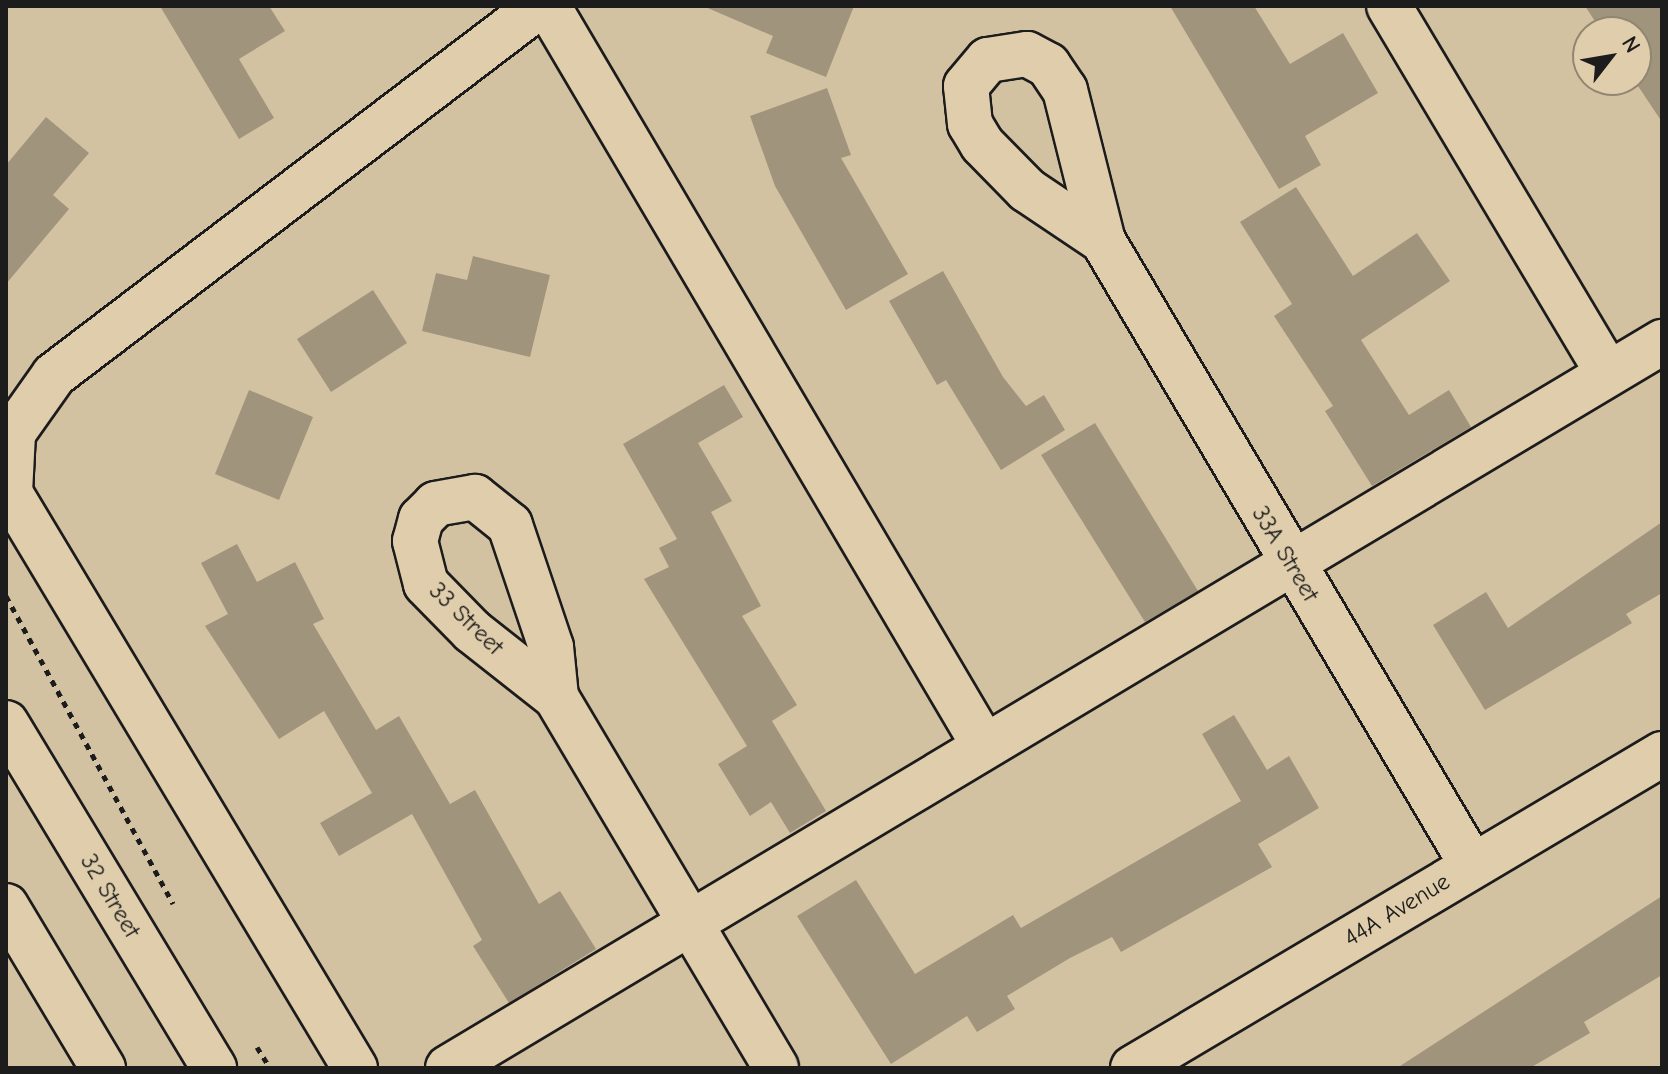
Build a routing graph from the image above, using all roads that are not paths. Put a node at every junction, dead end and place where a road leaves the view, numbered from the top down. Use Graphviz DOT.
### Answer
graph roads {
  1 [pos="539,6"];
  2 [pos="548,6"];
  3 [pos="1389,6"];
  4 [pos="1103,241"];
  5 [pos="1662,342"];
  6 [pos="1608,374"];
  7 [pos="1291,565"];
  8 [pos="556,697"];
  9 [pos="6,723"];
  10 [pos="983,744"];
  11 [pos="1662,754"];
  12 [pos="1472,865"];
  13 [pos="6,906"];
  14 [pos="690,923"];
  15 [pos="103,1068"];
  16 [pos="214,1068"];
  17 [pos="355,1068"];
  18 [pos="448,1068"];
  19 [pos="776,1068"];
  20 [pos="1133,1068"];
  1 -- 17 [label="street"];
  2 -- 10 [label="street"];
  3 -- 6 [label="street"];
  4 -- 7 [label="street, 33A Street"];
  5 -- 6 [label="street"];
  6 -- 7 [label="street"];
  7 -- 10 [label="street"];
  7 -- 12 [label="street, 33A Street"];
  8 -- 14 [label="street"];
  9 -- 16 [label="street, 32 Street"];
  10 -- 14 [label="street"];
  11 -- 12 [label="street, 44A Avenue"];
  12 -- 20 [label="street, 44A Avenue"];
  13 -- 15 [label="street"];
  14 -- 18 [label="street"];
  14 -- 19 [label="street"];
}
